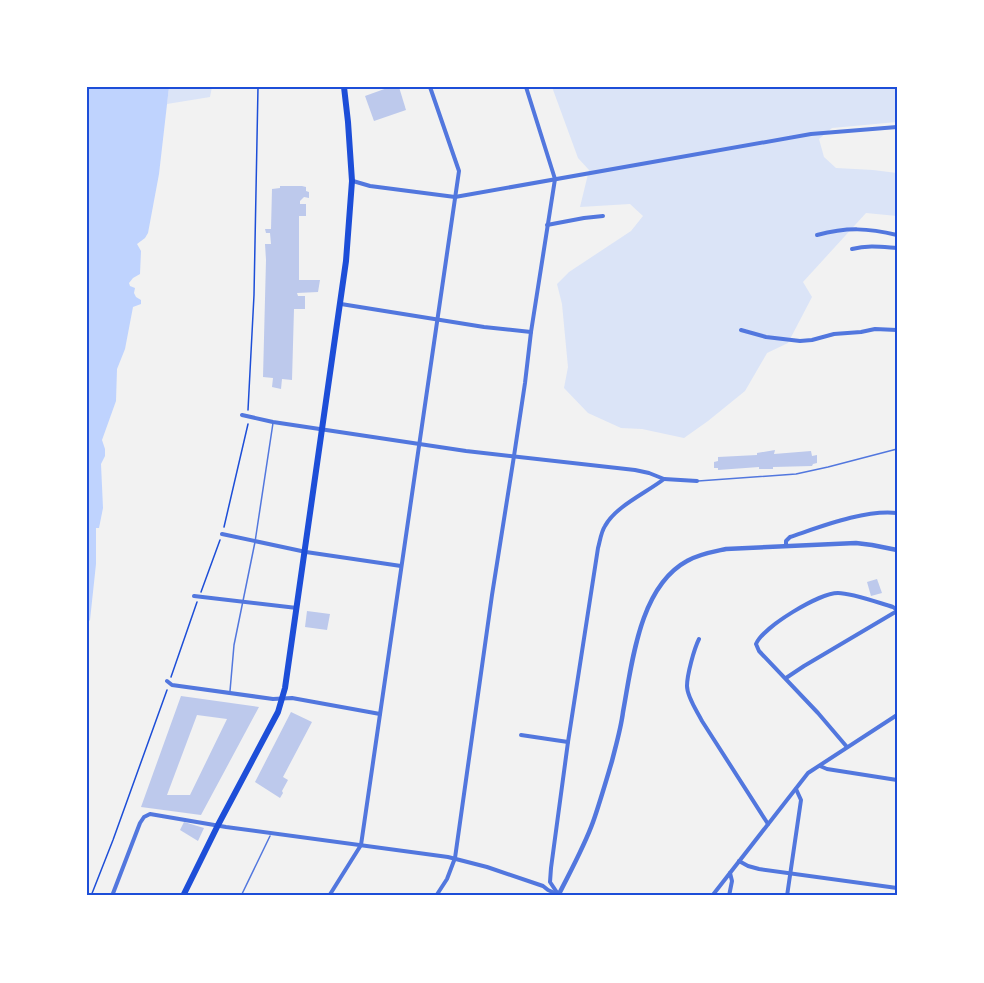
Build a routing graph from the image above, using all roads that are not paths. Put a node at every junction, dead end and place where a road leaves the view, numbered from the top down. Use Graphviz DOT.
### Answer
graph roads {
  1 [pos="344,87"];
  2 [pos="430,87"];
  3 [pos="526,87"];
  4 [pos="897,127"];
  5 [pos="555,179"];
  6 [pos="352,181"];
  7 [pos="455,197"];
  8 [pos="603,216"];
  9 [pos="548,225"];
  10 [pos="818,235"];
  11 [pos="897,235"];
  12 [pos="897,248"];
  13 [pos="852,249"];
  14 [pos="340,304"];
  15 [pos="436,320"];
  16 [pos="741,330"];
  17 [pos="897,330"];
  18 [pos="531,332"];
  19 [pos="242,415"];
  20 [pos="273,422"];
  21 [pos="322,429"];
  22 [pos="419,443"];
  23 [pos="897,449"];
  24 [pos="514,456"];
  25 [pos="664,479"];
  26 [pos="698,481"];
  27 [pos="897,513"];
  28 [pos="222,534"];
  29 [pos="255,542"];
  30 [pos="786,546"];
  31 [pos="897,550"];
  32 [pos="306,552"];
  33 [pos="401,566"];
  34 [pos="197,596"];
  35 [pos="242,601"];
  36 [pos="298,608"];
  37 [pos="897,610"];
  38 [pos="699,639"];
  39 [pos="786,678"];
  40 [pos="168,682"];
  41 [pos="230,692"];
  42 [pos="282,699"];
  43 [pos="380,714"];
  44 [pos="897,715"];
  45 [pos="521,735"];
  46 [pos="568,742"];
  47 [pos="847,747"];
  48 [pos="820,766"];
  49 [pos="897,780"];
  50 [pos="796,789"];
  51 [pos="768,824"];
  52 [pos="218,825"];
  53 [pos="272,832"];
  54 [pos="362,845"];
  55 [pos="455,858"];
  56 [pos="739,861"];
  57 [pos="730,873"];
  58 [pos="791,873"];
  59 [pos="897,888"];
  60 [pos="558,895"];
  61 [pos="112,896"];
  62 [pos="183,896"];
  63 [pos="241,896"];
  64 [pos="329,896"];
  65 [pos="436,896"];
  66 [pos="712,896"];
  67 [pos="729,896"];
  68 [pos="787,896"];
  1 -- 6 [label="main road"];
  2 -- 7 [label="street"];
  3 -- 5 [label="street"];
  4 -- 5 [label="street"];
  5 -- 7 [label="street"];
  5 -- 9 [label="street"];
  6 -- 7 [label="street"];
  6 -- 14 [label="main road"];
  7 -- 15 [label="street"];
  8 -- 9 [label="street"];
  9 -- 18 [label="street"];
  10 -- 11 [label="street"];
  12 -- 13 [label="street"];
  14 -- 15 [label="street"];
  14 -- 21 [label="main road"];
  15 -- 18 [label="street"];
  15 -- 22 [label="street"];
  16 -- 17 [label="street"];
  18 -- 24 [label="street"];
  19 -- 20 [label="street"];
  20 -- 21 [label="street"];
  20 -- 29 [label="lane"];
  21 -- 22 [label="street"];
  21 -- 32 [label="main road"];
  22 -- 24 [label="street"];
  22 -- 33 [label="street"];
  23 -- 26 [label="lane"];
  24 -- 25 [label="street"];
  24 -- 55 [label="street"];
  25 -- 26 [label="street"];
  25 -- 46 [label="street"];
  27 -- 30 [label="street"];
  28 -- 29 [label="street"];
  29 -- 32 [label="street"];
  29 -- 35 [label="lane"];
  30 -- 31 [label="street"];
  30 -- 60 [label="street"];
  32 -- 33 [label="street"];
  32 -- 36 [label="main road"];
  33 -- 43 [label="street"];
  34 -- 35 [label="street"];
  35 -- 36 [label="street"];
  35 -- 41 [label="lane"];
  36 -- 42 [label="main road"];
  37 -- 39 [label="street"];
  37 -- 39 [label="street"];
  38 -- 51 [label="street"];
  39 -- 47 [label="street"];
  40 -- 41 [label="street"];
  41 -- 42 [label="street"];
  42 -- 43 [label="street"];
  42 -- 52 [label="main road"];
  43 -- 54 [label="street"];
  44 -- 47 [label="street"];
  45 -- 46 [label="street"];
  46 -- 60 [label="street"];
  47 -- 48 [label="street"];
  48 -- 49 [label="street"];
  48 -- 50 [label="street"];
  50 -- 51 [label="street"];
  50 -- 58 [label="street"];
  51 -- 56 [label="street"];
  52 -- 53 [label="street"];
  52 -- 61 [label="street"];
  52 -- 62 [label="main road"];
  53 -- 54 [label="street"];
  53 -- 63 [label="lane"];
  54 -- 55 [label="street"];
  54 -- 64 [label="street"];
  55 -- 60 [label="street"];
  55 -- 65 [label="street"];
  56 -- 57 [label="street"];
  56 -- 58 [label="street"];
  57 -- 66 [label="street"];
  57 -- 67 [label="street"];
  58 -- 59 [label="street"];
  58 -- 68 [label="street"];
}
